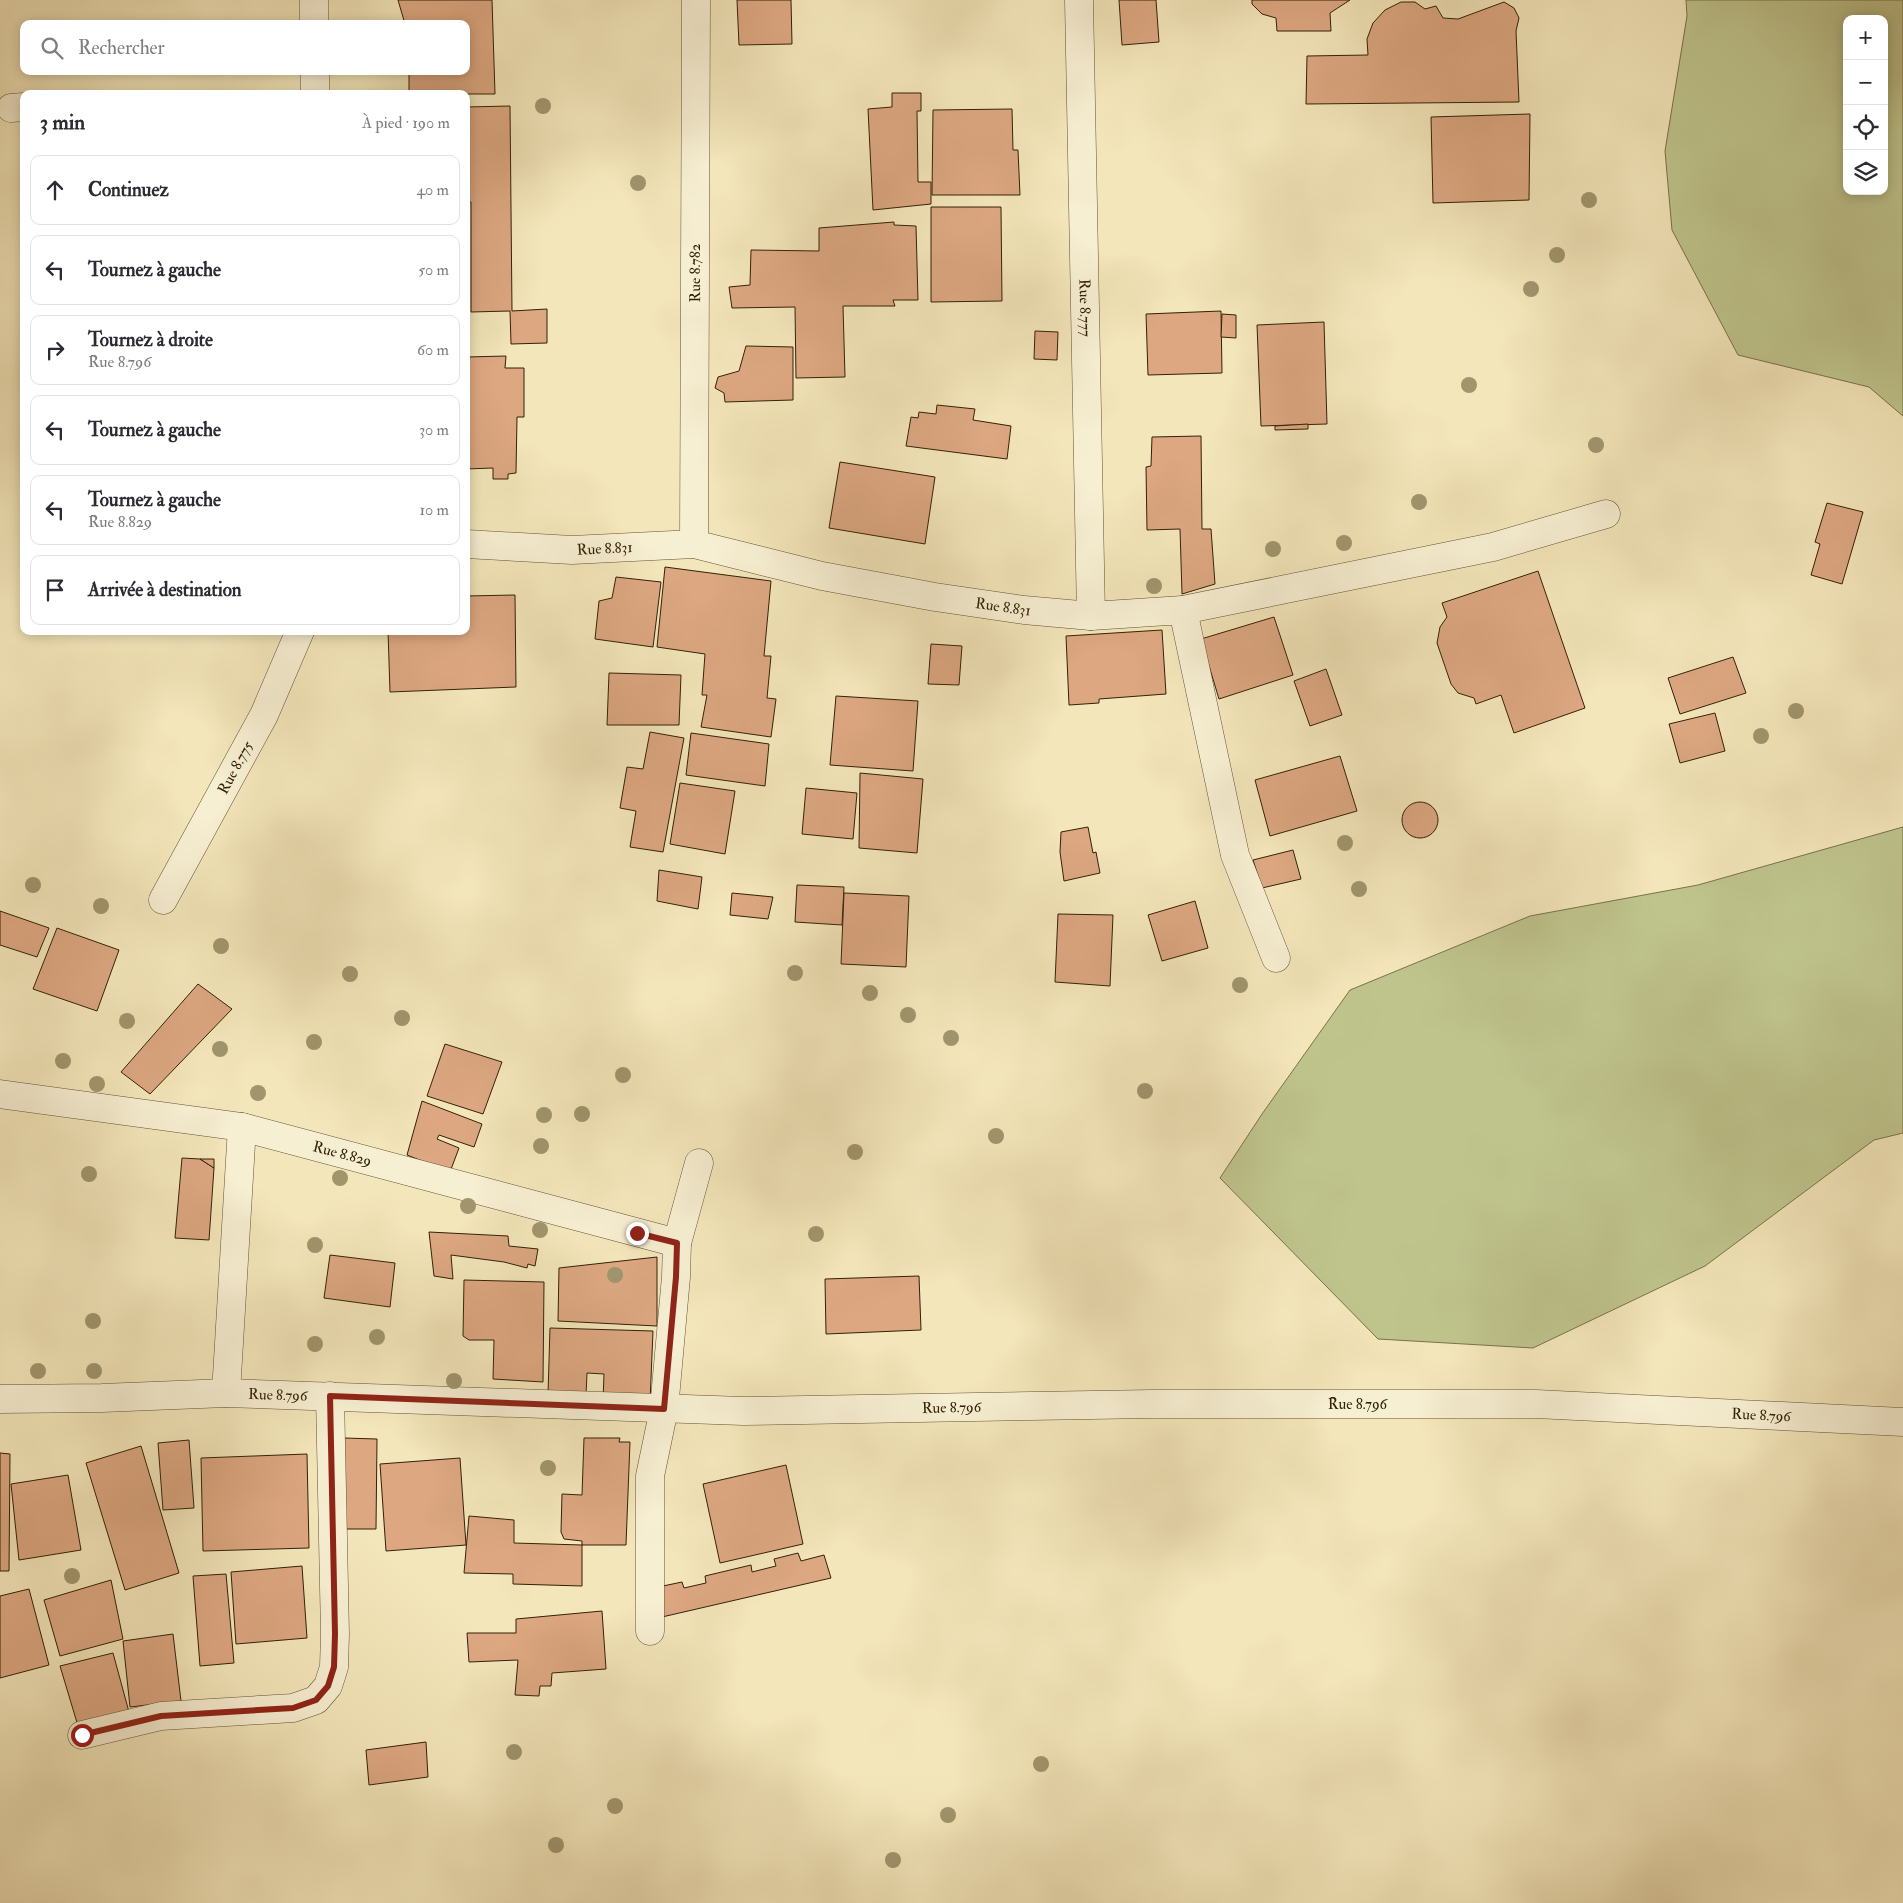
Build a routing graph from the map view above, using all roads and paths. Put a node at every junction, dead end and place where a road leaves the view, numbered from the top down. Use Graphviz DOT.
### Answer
graph roads {
  1 [pos="314,0"];
  2 [pos="696,0"];
  3 [pos="1079,0"];
  4 [pos="314,20"];
  5 [pos="315,75"];
  6 [pos="315,90"];
  7 [pos="1606,514"];
  8 [pos="470,544"];
  9 [pos="694,544"];
  10 [pos="1184,610"];
  11 [pos="1091,616"];
  12 [pos="298,635"];
  13 [pos="163,900"];
  14 [pos="1276,958"];
  15 [pos="0,1094"];
  16 [pos="242,1127"];
  17 [pos="699,1163"];
  18 [pos="677,1243"];
  19 [pos="226,1393"];
  20 [pos="330,1396"];
  21 [pos="0,1399"];
  22 [pos="664,1409"];
  23 [pos="1903,1422"];
  24 [pos="650,1631"];
  25 [pos="82,1735"];
  1 -- 4 [label="street"];
  2 -- 9 [label="street, Rue 8.782"];
  3 -- 11 [label="street, Rue 8.777"];
  5 -- 6 [label="street"];
  7 -- 10 [label="street, Rue 8.831"];
  8 -- 9 [label="street, Rue 8.831"];
  9 -- 11 [label="street, Rue 8.831"];
  10 -- 11 [label="street, Rue 8.831"];
  10 -- 14 [label="street"];
  12 -- 13 [label="street, Rue 8.775"];
  15 -- 16 [label="street, Rue 8.829"];
  16 -- 18 [label="street, Rue 8.829"];
  16 -- 19 [label="street"];
  17 -- 18 [label="street"];
  18 -- 22 [label="street"];
  19 -- 20 [label="street, Rue 8.796"];
  19 -- 21 [label="street, Rue 8.796"];
  20 -- 22 [label="street, Rue 8.796"];
  20 -- 25 [label="street"];
  22 -- 23 [label="street, Rue 8.796"];
  22 -- 24 [label="street"];
}
